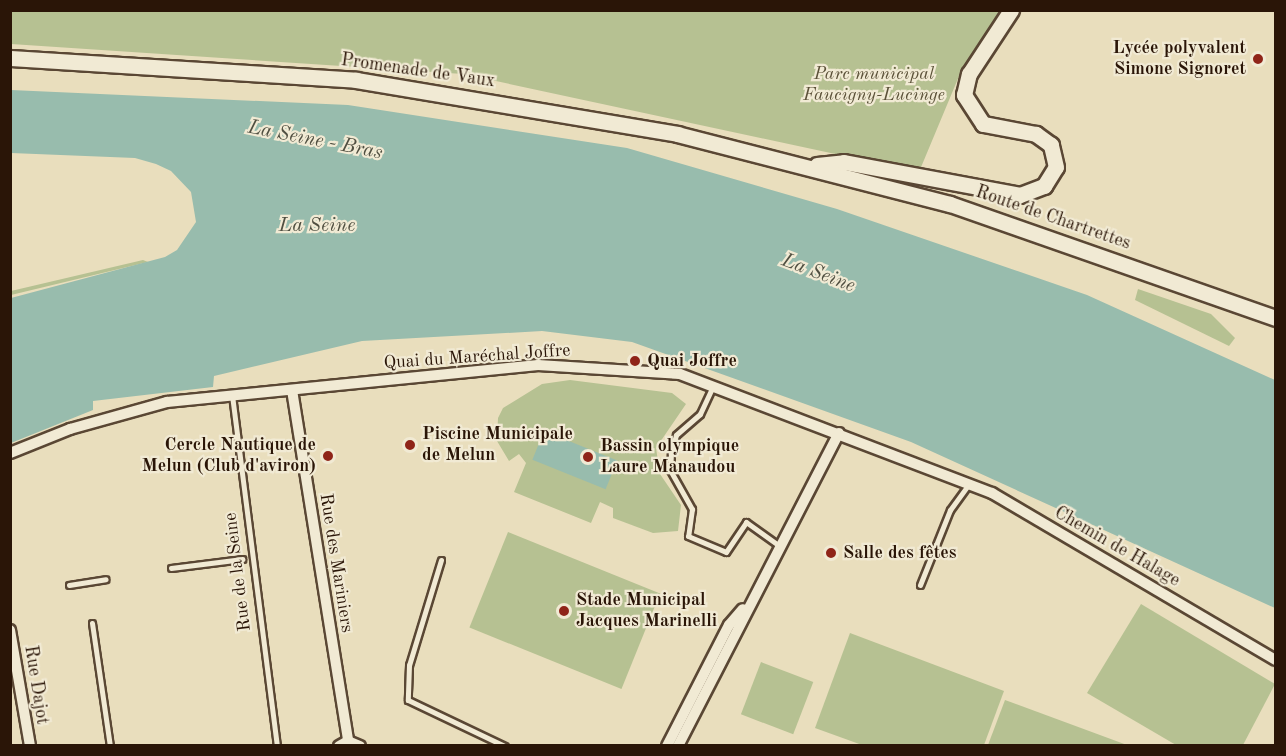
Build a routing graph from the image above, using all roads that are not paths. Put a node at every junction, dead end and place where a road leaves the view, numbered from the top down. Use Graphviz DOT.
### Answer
graph roads {
  1 [pos="1011,10"];
  2 [pos="10,58"];
  3 [pos="814,165"];
  4 [pos="1275,318"];
  5 [pos="714,384"];
  6 [pos="292,390"];
  7 [pos="232,395"];
  8 [pos="839,433"];
  9 [pos="10,453"];
  10 [pos="938,469"];
  11 [pos="970,483"];
  12 [pos="781,547"];
  13 [pos="242,559"];
  14 [pos="441,560"];
  15 [pos="171,568"];
  16 [pos="106,579"];
  17 [pos="69,585"];
  18 [pos="920,585"];
  19 [pos="758,593"];
  20 [pos="92,623"];
  21 [pos="10,630"];
  22 [pos="1275,660"];
  23 [pos="21,702"];
  24 [pos="10,706"];
  25 [pos="343,743"];
  26 [pos="30,746"];
  27 [pos="110,746"];
  28 [pos="278,746"];
  29 [pos="360,746"];
  30 [pos="505,746"];
  31 [pos="667,746"];
  32 [pos="678,746"];
  1 -- 3 [label="main road"];
  2 -- 3 [label="main road, Promenade de Vaux"];
  3 -- 4 [label="main road, Route de Chartrettes"];
  5 -- 6 [label="street, Quai du Maréchal Joffre"];
  5 -- 8 [label="street, Quai du Maréchal Joffre"];
  5 -- 12 [label="lane"];
  6 -- 7 [label="street, Quai du Maréchal Joffre"];
  6 -- 25 [label="street, Rue des Mariniers"];
  7 -- 9 [label="street, Quai du Maréchal Joffre"];
  7 -- 28 [label="lane, Rue de la Seine"];
  8 -- 10 [label="street, Quai du Maréchal Joffre"];
  8 -- 12 [label="street"];
  10 -- 11 [label="street, Chemin de Halage"];
  11 -- 18 [label="lane"];
  11 -- 22 [label="street, Chemin de Halage"];
  12 -- 19 [label="street"];
  13 -- 15 [label="lane"];
  14 -- 30 [label="lane"];
  16 -- 17 [label="lane"];
  19 -- 31 [label="street"];
  19 -- 32 [label="street"];
  20 -- 27 [label="lane"];
  21 -- 23 [label="street, Rue Dajot"];
  23 -- 24 [label="street"];
  23 -- 26 [label="street, Rue Dajot"];
  25 -- 29 [label="street"];
}
